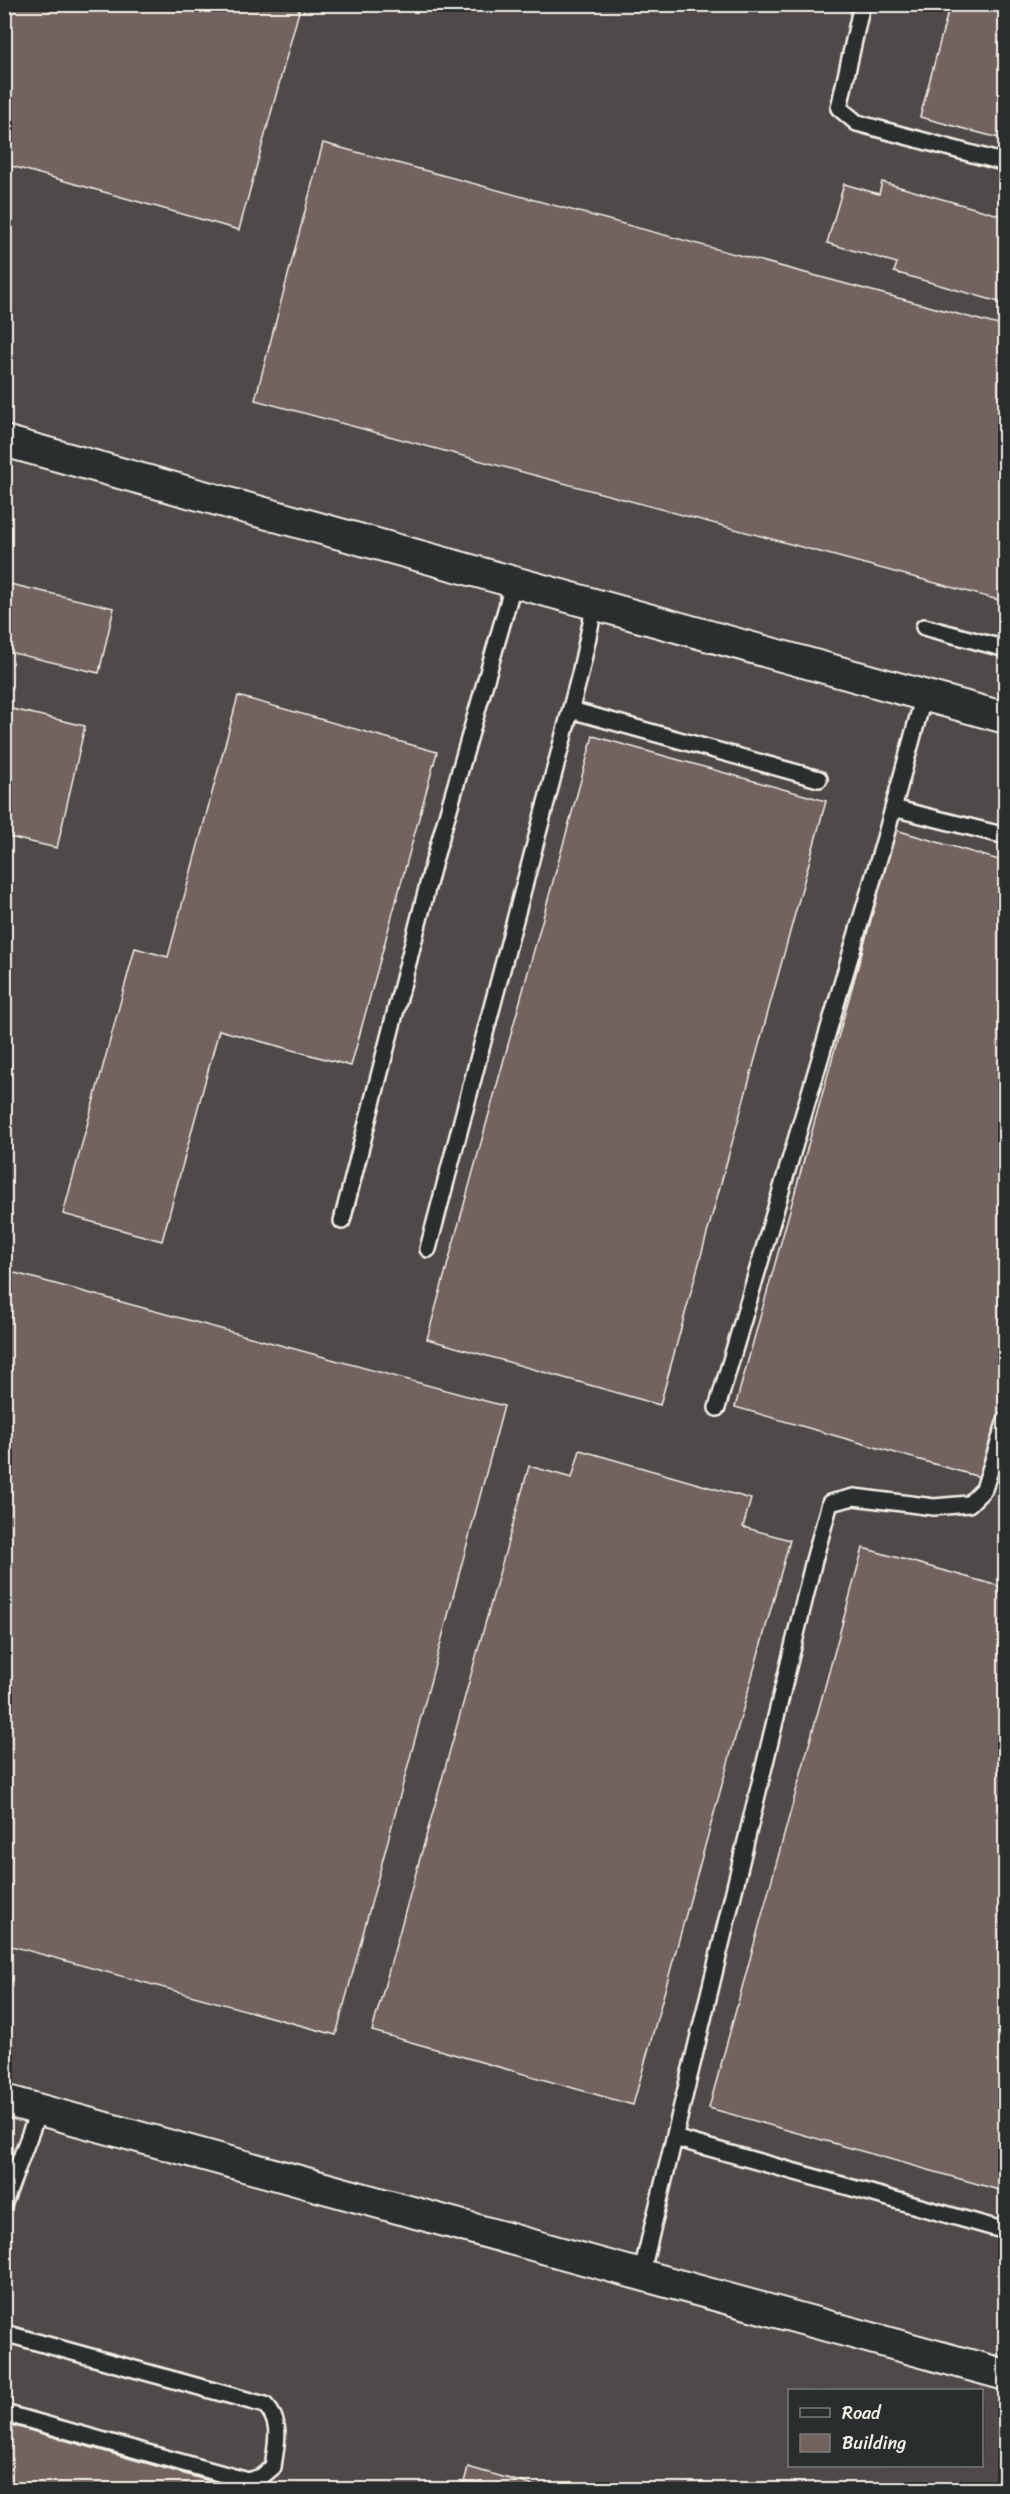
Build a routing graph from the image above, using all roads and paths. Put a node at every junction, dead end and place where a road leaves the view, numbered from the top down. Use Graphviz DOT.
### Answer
graph roads {
  1 [pos="862,4"];
  2 [pos="1005,163"];
  3 [pos="4,441"];
  4 [pos="514,582"];
  5 [pos="595,604"];
  6 [pos="924,627"];
  7 [pos="1005,649"];
  8 [pos="924,695"];
  9 [pos="571,710"];
  10 [pos="1005,718"];
  11 [pos="819,779"];
  12 [pos="893,808"];
  13 [pos="1005,836"];
  14 [pos="342,1221"];
  15 [pos="428,1250"];
  16 [pos="717,1408"];
  17 [pos="1005,1420"];
  18 [pos="4,2100"];
  19 [pos="39,2110"];
  20 [pos="674,2138"];
  21 [pos="4,2202"];
  22 [pos="1005,2231"];
  23 [pos="641,2275"];
  24 [pos="4,2333"];
  25 [pos="1005,2375"];
  26 [pos="4,2413"];
  1 -- 2 [label="lane"];
  3 -- 4 [label="street"];
  4 -- 5 [label="street"];
  4 -- 14 [label="lane"];
  5 -- 8 [label="street"];
  5 -- 9 [label="lane"];
  6 -- 7 [label="lane"];
  8 -- 10 [label="street"];
  8 -- 12 [label="lane"];
  9 -- 11 [label="lane"];
  9 -- 15 [label="lane"];
  12 -- 13 [label="lane"];
  12 -- 16 [label="lane"];
  17 -- 20 [label="lane"];
  18 -- 19 [label="street"];
  19 -- 21 [label="lane"];
  19 -- 23 [label="street"];
  20 -- 22 [label="lane"];
  20 -- 23 [label="lane"];
  23 -- 25 [label="street"];
  24 -- 26 [label="lane"];
}
